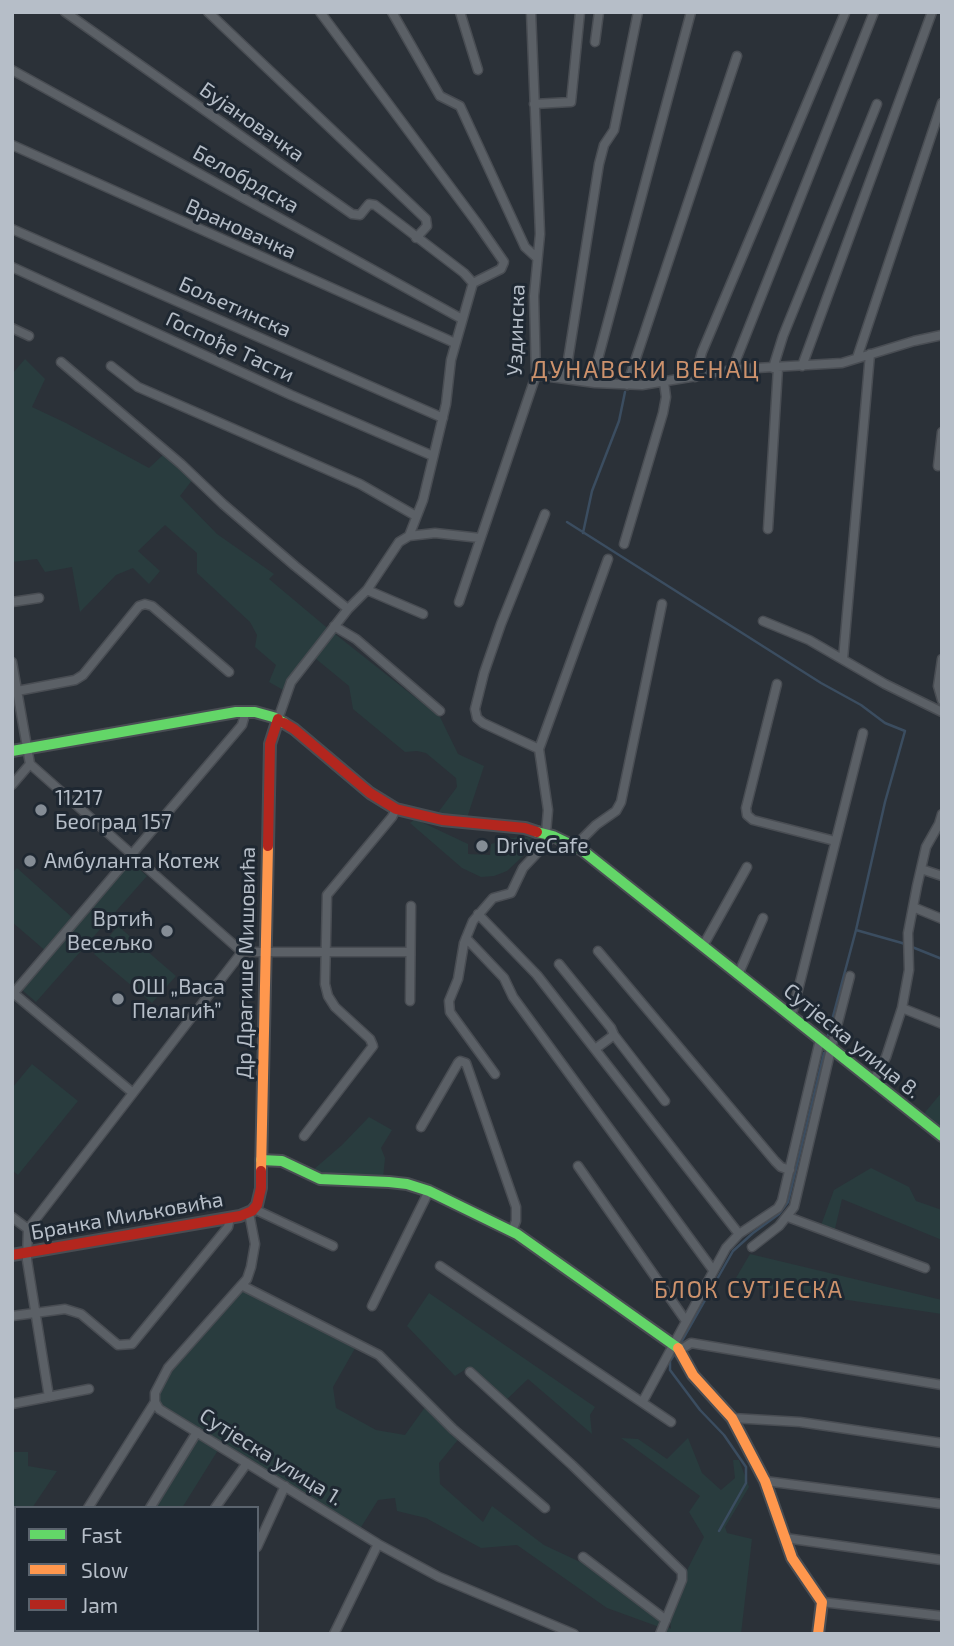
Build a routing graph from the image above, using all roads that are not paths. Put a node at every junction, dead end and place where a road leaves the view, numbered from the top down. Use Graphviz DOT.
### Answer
graph roads {
  1 [pos="65,12"];
  2 [pos="208,12"];
  3 [pos="320,12"];
  4 [pos="392,12"];
  5 [pos="460,12"];
  6 [pos="531,12"];
  7 [pos="580,12"];
  8 [pos="599,12"];
  9 [pos="638,12"];
  10 [pos="691,12"];
  11 [pos="874,12"];
  12 [pos="932,12"];
  13 [pos="845,13"];
  14 [pos="595,42"];
  15 [pos="737,56"];
  16 [pos="12,70"];
  17 [pos="478,70"];
  18 [pos="942,103"];
  19 [pos="534,104"];
  20 [pos="877,104"];
  21 [pos="12,145"];
  22 [pos="12,229"];
  23 [pos="416,238"];
  24 [pos="536,257"];
  25 [pos="12,267"];
  26 [pos="473,284"];
  27 [pos="462,319"];
  28 [pos="12,328"];
  29 [pos="942,335"];
  30 [pos="29,336"];
  31 [pos="456,343"];
  32 [pos="870,354"];
  33 [pos="857,358"];
  34 [pos="61,362"];
  35 [pos="111,366"];
  36 [pos="802,366"];
  37 [pos="775,368"];
  38 [pos="732,370"];
  39 [pos="536,375"];
  40 [pos="695,377"];
  41 [pos="565,379"];
  42 [pos="664,382"];
  43 [pos="595,383"];
  44 [pos="627,385"];
  45 [pos="443,418"];
  46 [pos="942,432"];
  47 [pos="433,456"];
  48 [pos="938,466"];
  49 [pos="545,514"];
  50 [pos="416,516"];
  51 [pos="768,529"];
  52 [pos="409,537"];
  53 [pos="480,537"];
  54 [pos="624,544"];
  55 [pos="608,559"];
  56 [pos="367,590"];
  57 [pos="39,598"];
  58 [pos="12,602"];
  59 [pos="458,602"];
  60 [pos="662,604"];
  61 [pos="348,609"];
  62 [pos="423,614"];
  63 [pos="763,621"];
  64 [pos="334,625"];
  65 [pos="843,659"];
  66 [pos="942,659"];
  67 [pos="12,662"];
  68 [pos="229,673"];
  69 [pos="777,684"];
  70 [pos="15,691"];
  71 [pos="942,701"];
  72 [pos="246,711"];
  73 [pos="440,712"];
  74 [pos="942,712"];
  75 [pos="278,719"];
  76 [pos="863,733"];
  77 [pos="27,749"];
  78 [pos="539,749"];
  79 [pos="12,751"];
  80 [pos="30,764"];
  81 [pos="12,785"];
  82 [pos="396,809"];
  83 [pos="942,814"];
  84 [pos="550,835"];
  85 [pos="835,841"];
  86 [pos="575,846"];
  87 [pos="133,853"];
  88 [pos="747,867"];
  89 [pos="921,869"];
  90 [pos="942,876"];
  91 [pos="411,906"];
  92 [pos="913,907"];
  93 [pos="478,914"];
  94 [pos="763,918"];
  95 [pos="942,919"];
  96 [pos="466,939"];
  97 [pos="703,946"];
  98 [pos="597,951"];
  99 [pos="242,952"];
  100 [pos="266,952"];
  101 [pos="325,952"];
  102 [pos="410,952"];
  103 [pos="559,964"];
  104 [pos="738,975"];
  105 [pos="850,976"];
  106 [pos="13,993"];
  107 [pos="410,1001"];
  108 [pos="902,1008"];
  109 [pos="789,1015"];
  110 [pos="942,1024"];
  111 [pos="614,1035"];
  112 [pos="820,1040"];
  113 [pos="831,1048"];
  114 [pos="595,1049"];
  115 [pos="495,1074"];
  116 [pos="873,1082"];
  117 [pos="133,1093"];
  118 [pos="665,1101"];
  119 [pos="421,1128"];
  120 [pos="304,1136"];
  121 [pos="942,1136"];
  122 [pos="261,1160"];
  123 [pos="578,1166"];
  124 [pos="790,1170"];
  125 [pos="429,1191"];
  126 [pos="251,1211"];
  127 [pos="12,1217"];
  128 [pos="788,1217"];
  129 [pos="230,1218"];
  130 [pos="28,1229"];
  131 [pos="512,1231"];
  132 [pos="740,1234"];
  133 [pos="333,1246"];
  134 [pos="752,1247"];
  135 [pos="27,1252"];
  136 [pos="12,1255"];
  137 [pos="440,1266"];
  138 [pos="925,1268"];
  139 [pos="713,1270"];
  140 [pos="243,1286"];
  141 [pos="373,1306"];
  142 [pos="36,1313"];
  143 [pos="12,1316"];
  144 [pos="686,1321"];
  145 [pos="677,1347"];
  146 [pos="470,1372"];
  147 [pos="942,1385"];
  148 [pos="89,1390"];
  149 [pos="49,1397"];
  150 [pos="643,1401"];
  151 [pos="155,1402"];
  152 [pos="12,1404"];
  153 [pos="732,1418"];
  154 [pos="671,1422"];
  155 [pos="197,1432"];
  156 [pos="942,1443"];
  157 [pos="247,1462"];
  158 [pos="765,1481"];
  159 [pos="285,1486"];
  160 [pos="942,1504"];
  161 [pos="89,1506"];
  162 [pos="151,1506"];
  163 [pos="216,1506"];
  164 [pos="545,1508"];
  165 [pos="785,1538"];
  166 [pos="259,1543"];
  167 [pos="378,1544"];
  168 [pos="583,1557"];
  169 [pos="942,1560"];
  170 [pos="822,1602"];
  171 [pos="942,1616"];
  172 [pos="666,1620"];
  173 [pos="334,1634"];
  174 [pos="574,1634"];
  175 [pos="660,1634"];
  176 [pos="818,1634"];
  1 -- 23 [label="street, Бујановачка"];
  2 -- 23 [label="street"];
  3 -- 26 [label="street"];
  4 -- 24 [label="street, Уздинска"];
  5 -- 17 [label="street"];
  6 -- 19 [label="street"];
  7 -- 19 [label="street"];
  8 -- 14 [label="street"];
  9 -- 41 [label="street"];
  10 -- 43 [label="street"];
  11 -- 38 [label="street"];
  12 -- 36 [label="street"];
  13 -- 40 [label="street"];
  15 -- 44 [label="street"];
  16 -- 27 [label="street, Белобрдска"];
  18 -- 33 [label="street"];
  19 -- 24 [label="street"];
  20 -- 37 [label="street"];
  21 -- 31 [label="street, Врановачка"];
  22 -- 45 [label="street, Бољетинска"];
  23 -- 26 [label="street"];
  24 -- 39 [label="street, Уздинска"];
  25 -- 47 [label="street, Госпође Тасти"];
  26 -- 27 [label="street"];
  27 -- 31 [label="street"];
  28 -- 30 [label="street"];
  29 -- 32 [label="street"];
  31 -- 45 [label="street"];
  32 -- 33 [label="street"];
  32 -- 65 [label="street"];
  33 -- 36 [label="street"];
  34 -- 61 [label="street"];
  35 -- 50 [label="street"];
  36 -- 37 [label="street"];
  37 -- 38 [label="street"];
  37 -- 51 [label="street"];
  38 -- 40 [label="street"];
  39 -- 41 [label="street"];
  39 -- 53 [label="street, Уздинска"];
  40 -- 42 [label="street"];
  41 -- 43 [label="street"];
  42 -- 44 [label="street"];
  42 -- 54 [label="street"];
  43 -- 44 [label="street"];
  45 -- 47 [label="street"];
  46 -- 48 [label="street"];
  47 -- 50 [label="street"];
  49 -- 78 [label="street"];
  50 -- 52 [label="street"];
  52 -- 53 [label="street"];
  52 -- 56 [label="street"];
  53 -- 59 [label="street, Уздинска"];
  55 -- 78 [label="street"];
  56 -- 61 [label="street"];
  56 -- 62 [label="street"];
  57 -- 58 [label="street"];
  60 -- 86 [label="street"];
  61 -- 64 [label="street"];
  63 -- 65 [label="street"];
  64 -- 73 [label="street"];
  64 -- 75 [label="street"];
  65 -- 74 [label="street"];
  66 -- 71 [label="street"];
  67 -- 70 [label="street"];
  68 -- 70 [label="street"];
  69 -- 85 [label="street"];
  70 -- 77 [label="street"];
  72 -- 75 [label="street"];
  72 -- 77 [label="street"];
  72 -- 87 [label="street"];
  75 -- 82 [label="street, Сутјеска улица 8."];
  75 -- 100 [label="street, Др Драгише Мишовића"];
  76 -- 85 [label="street"];
  77 -- 79 [label="street"];
  77 -- 80 [label="street"];
  78 -- 84 [label="street"];
  80 -- 81 [label="street"];
  80 -- 87 [label="street"];
  82 -- 84 [label="street, Сутјеска улица 8."];
  82 -- 101 [label="street"];
  83 -- 89 [label="street"];
  84 -- 86 [label="street, Сутјеска улица 8."];
  84 -- 93 [label="street"];
  85 -- 109 [label="street"];
  86 -- 97 [label="street, Сутјеска улица 8."];
  87 -- 99 [label="street"];
  87 -- 106 [label="street"];
  88 -- 97 [label="street"];
  89 -- 90 [label="street"];
  89 -- 92 [label="street"];
  91 -- 102 [label="street"];
  92 -- 95 [label="street"];
  92 -- 108 [label="street"];
  93 -- 96 [label="street"];
  93 -- 114 [label="street"];
  94 -- 104 [label="street"];
  96 -- 115 [label="street"];
  96 -- 139 [label="street"];
  97 -- 104 [label="street, Сутјеска улица 8."];
  98 -- 124 [label="street"];
  99 -- 100 [label="street"];
  99 -- 117 [label="street"];
  100 -- 101 [label="street"];
  100 -- 122 [label="street, Др Драгише Мишовића"];
  101 -- 102 [label="street"];
  101 -- 120 [label="street"];
  102 -- 107 [label="street"];
  103 -- 111 [label="street"];
  104 -- 109 [label="street, Сутјеска улица 8."];
  105 -- 113 [label="street"];
  106 -- 117 [label="street"];
  108 -- 110 [label="street"];
  108 -- 116 [label="street"];
  109 -- 112 [label="street, Сутјеска улица 8."];
  111 -- 114 [label="street"];
  111 -- 118 [label="street"];
  112 -- 113 [label="street, Сутјеска улица 8."];
  112 -- 124 [label="street"];
  113 -- 116 [label="street, Сутјеска улица 8."];
  113 -- 128 [label="street"];
  114 -- 132 [label="street"];
  116 -- 121 [label="street, Сутјеска улица 8."];
  117 -- 130 [label="street"];
  119 -- 131 [label="street"];
  122 -- 125 [label="street"];
  122 -- 126 [label="street, Др Драгише Мишовића"];
  123 -- 144 [label="street"];
  124 -- 132 [label="street"];
  125 -- 131 [label="street"];
  125 -- 141 [label="street"];
  126 -- 129 [label="street, Бранка Миљковића"];
  126 -- 133 [label="street"];
  126 -- 140 [label="street"];
  127 -- 130 [label="street"];
  128 -- 134 [label="street"];
  128 -- 138 [label="street"];
  129 -- 135 [label="street, Бранка Миљковића"];
  129 -- 142 [label="street"];
  130 -- 135 [label="street"];
  131 -- 145 [label="street"];
  132 -- 139 [label="street"];
  135 -- 136 [label="street, Бранка Миљковића"];
  135 -- 142 [label="street"];
  137 -- 150 [label="street"];
  139 -- 144 [label="street"];
  140 -- 151 [label="street"];
  140 -- 164 [label="street"];
  142 -- 143 [label="street"];
  142 -- 149 [label="street"];
  144 -- 145 [label="street"];
  145 -- 147 [label="street"];
  145 -- 150 [label="street"];
  145 -- 153 [label="street"];
  146 -- 172 [label="street"];
  148 -- 149 [label="street"];
  149 -- 152 [label="street"];
  150 -- 154 [label="street"];
  151 -- 155 [label="street, Сутјеска улица 1."];
  151 -- 161 [label="street"];
  153 -- 156 [label="street"];
  153 -- 158 [label="street"];
  155 -- 157 [label="street, Сутјеска улица 1."];
  155 -- 162 [label="street"];
  157 -- 159 [label="street, Сутјеска улица 1."];
  157 -- 163 [label="street"];
  158 -- 160 [label="street"];
  158 -- 165 [label="street"];
  159 -- 166 [label="street"];
  159 -- 167 [label="street, Сутјеска улица 1."];
  165 -- 169 [label="street"];
  165 -- 170 [label="street"];
  167 -- 173 [label="street"];
  167 -- 174 [label="street, Сутјеска улица 1."];
  168 -- 172 [label="street"];
  170 -- 171 [label="street"];
  170 -- 176 [label="street"];
  172 -- 175 [label="street"];
}
